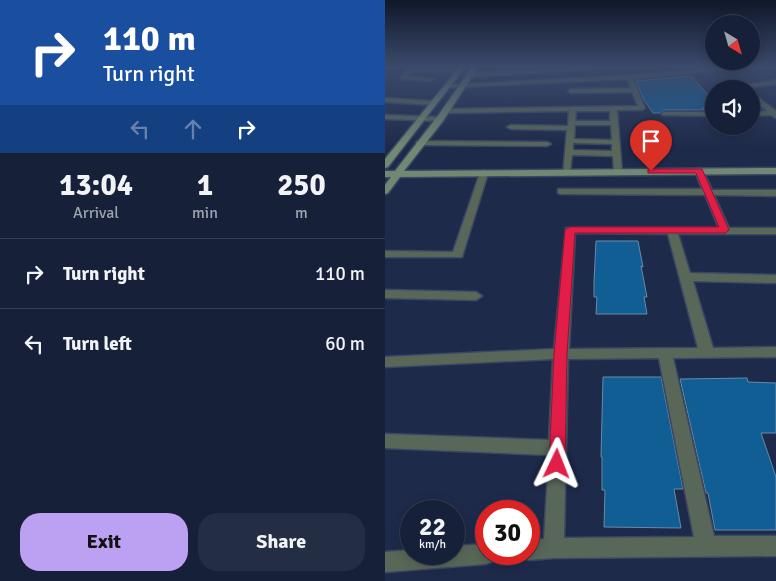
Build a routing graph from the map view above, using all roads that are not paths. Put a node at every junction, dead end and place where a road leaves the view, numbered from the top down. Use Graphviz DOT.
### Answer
graph roads {
  1 [pos="441,93"];
  2 [pos="456,93"];
  3 [pos="635,93"];
  4 [pos="385,100"];
  5 [pos="760,102"];
  6 [pos="433,103"];
  7 [pos="613,109"];
  8 [pos="573,110"];
  9 [pos="446,111"];
  10 [pos="664,114"];
  11 [pos="705,114"];
  12 [pos="760,114"];
  13 [pos="775,114"];
  14 [pos="385,117"];
  15 [pos="421,119"];
  16 [pos="440,119"];
  17 [pos="615,123"];
  18 [pos="571,126"];
  19 [pos="511,127"];
  20 [pos="569,141"];
  21 [pos="616,142"];
  22 [pos="419,143"];
  23 [pos="547,144"];
  24 [pos="568,152"];
  25 [pos="617,154"];
  26 [pos="385,165"];
  27 [pos="618,171"];
  28 [pos="699,171"];
  29 [pos="776,171"];
  30 [pos="566,172"];
  31 [pos="484,173"];
  32 [pos="385,174"];
  33 [pos="397,174"];
  34 [pos="385,191"];
  35 [pos="561,192"];
  36 [pos="709,193"];
  37 [pos="776,193"];
  38 [pos="673,230"];
  39 [pos="725,230"];
  40 [pos="776,231"];
  41 [pos="385,254"];
  42 [pos="685,277"];
  43 [pos="776,278"];
  44 [pos="385,294"];
  45 [pos="476,296"];
  46 [pos="776,352"];
  47 [pos="665,353"];
  48 [pos="707,353"];
  49 [pos="561,354"];
  50 [pos="385,362"];
  51 [pos="385,441"];
  52 [pos="558,448"];
  53 [pos="776,546"];
  54 [pos="706,547"];
  55 [pos="554,548"];
  56 [pos="540,549"];
  57 [pos="475,555"];
  58 [pos="385,562"];
  1 -- 6 [label="street"];
  2 -- 9 [label="street"];
  3 -- 7 [label="street"];
  4 -- 6 [label="street"];
  5 -- 13 [label="street"];
  6 -- 15 [label="street"];
  7 -- 8 [label="street"];
  7 -- 17 [label="street"];
  8 -- 9 [label="street"];
  8 -- 18 [label="street"];
  9 -- 16 [label="street"];
  10 -- 11 [label="street"];
  12 -- 13 [label="street"];
  14 -- 15 [label="street"];
  15 -- 16 [label="street"];
  15 -- 26 [label="street"];
  16 -- 22 [label="street"];
  17 -- 18 [label="street"];
  17 -- 21 [label="street"];
  18 -- 19 [label="street"];
  18 -- 20 [label="street"];
  20 -- 21 [label="street"];
  20 -- 24 [label="street"];
  21 -- 25 [label="street"];
  22 -- 23 [label="street"];
  22 -- 33 [label="street"];
  24 -- 25 [label="street"];
  24 -- 30 [label="street"];
  25 -- 27 [label="street"];
  27 -- 28 [label="street"];
  27 -- 30 [label="street"];
  28 -- 29 [label="street"];
  28 -- 36 [label="street"];
  30 -- 31 [label="street"];
  31 -- 33 [label="street"];
  31 -- 41 [label="street"];
  32 -- 33 [label="street"];
  33 -- 34 [label="street"];
  35 -- 36 [label="street"];
  36 -- 37 [label="street"];
  36 -- 39 [label="street"];
  38 -- 39 [label="street"];
  38 -- 42 [label="street"];
  38 -- 49 [label="street"];
  39 -- 40 [label="street"];
  42 -- 43 [label="street"];
  42 -- 48 [label="street"];
  44 -- 45 [label="street"];
  46 -- 48 [label="street"];
  47 -- 48 [label="street"];
  47 -- 49 [label="street"];
  47 -- 54 [label="street"];
  49 -- 50 [label="street"];
  49 -- 52 [label="street"];
  51 -- 52 [label="street"];
  52 -- 55 [label="street"];
  53 -- 54 [label="street"];
  54 -- 55 [label="street"];
  55 -- 56 [label="street"];
  57 -- 58 [label="street"];
}
